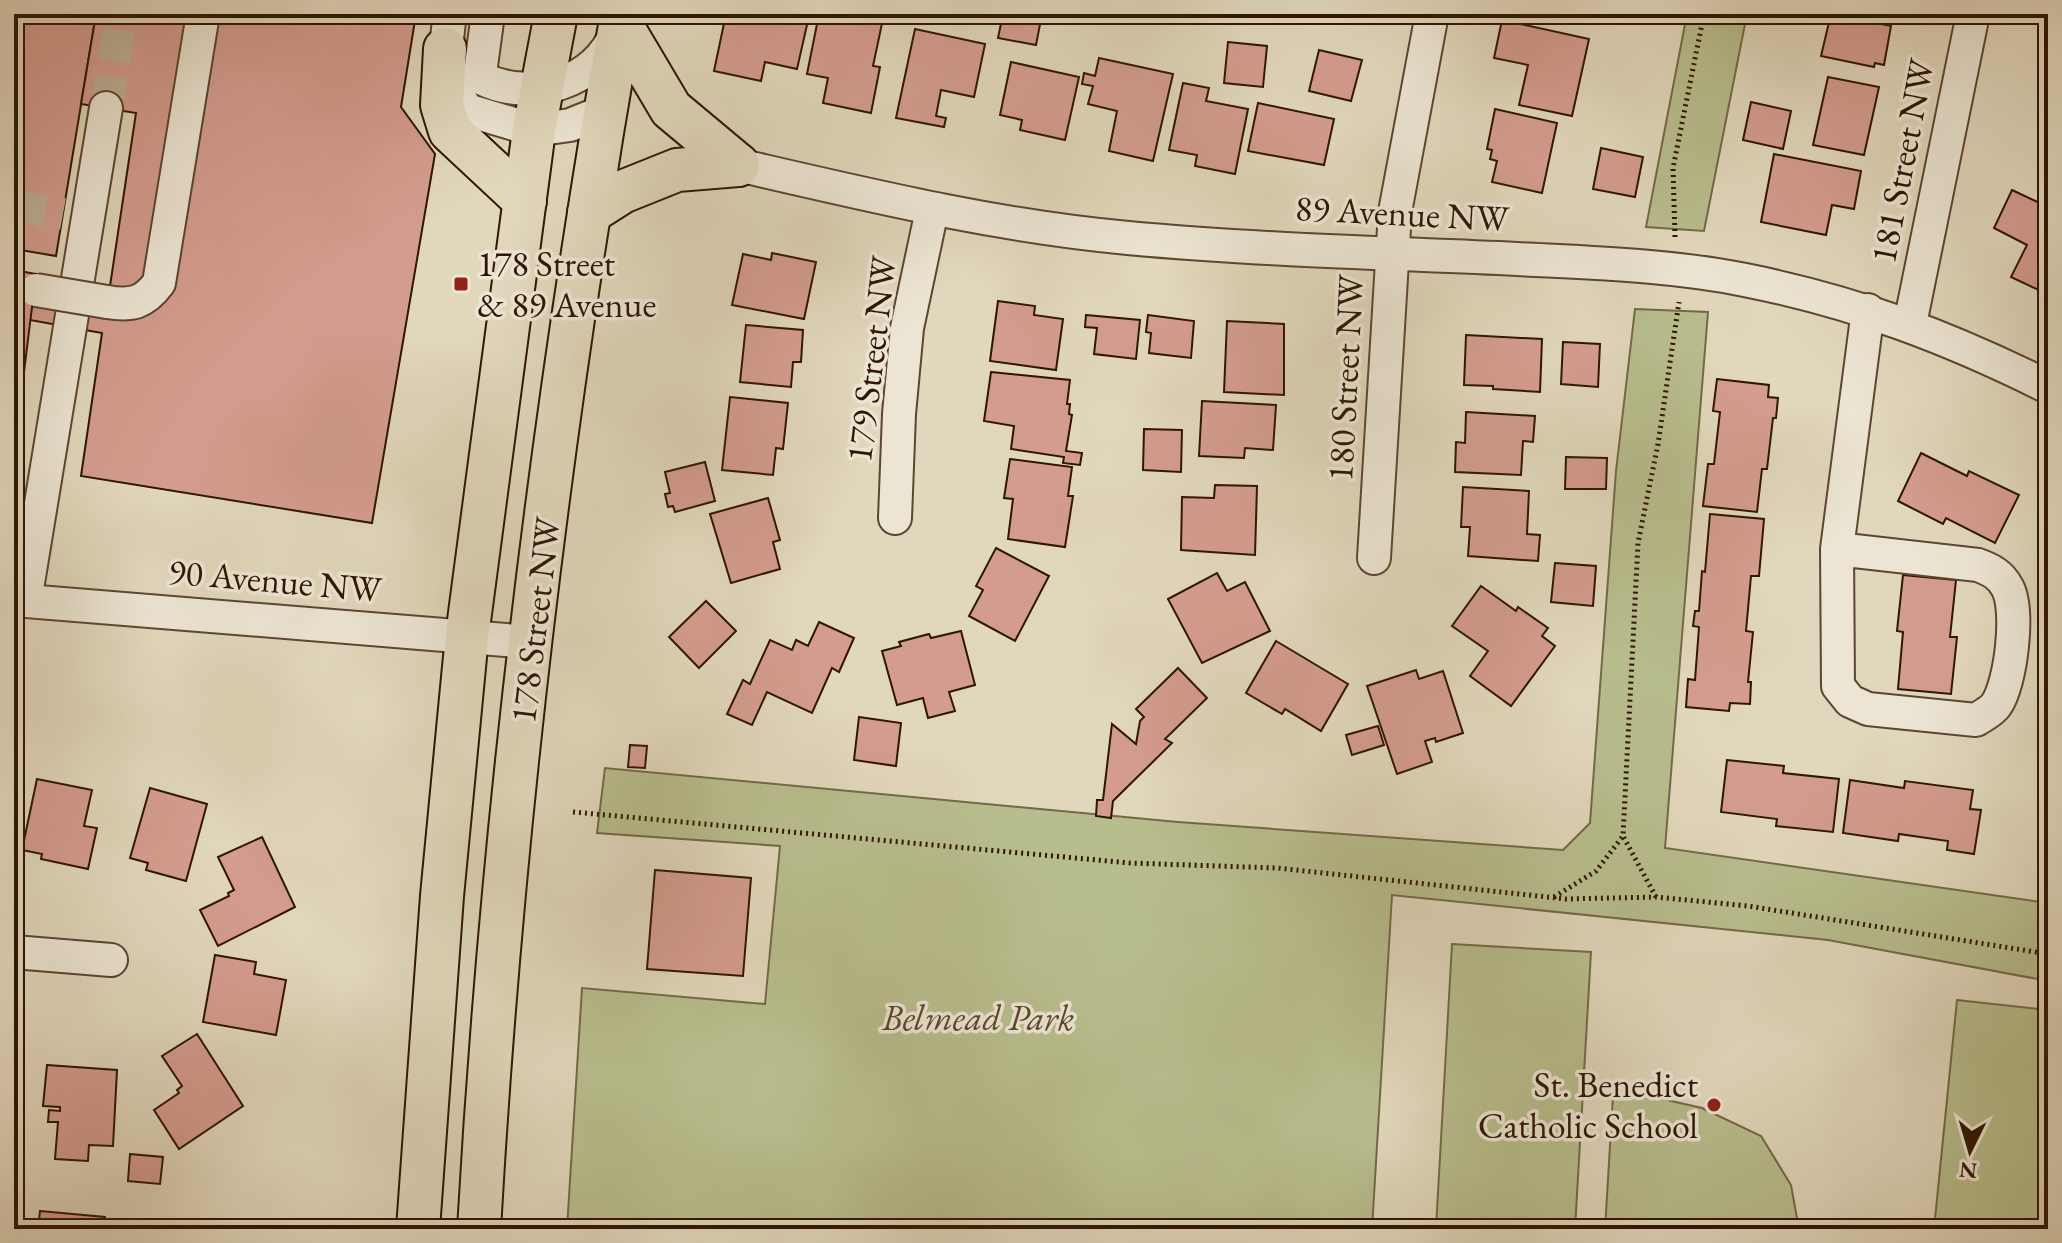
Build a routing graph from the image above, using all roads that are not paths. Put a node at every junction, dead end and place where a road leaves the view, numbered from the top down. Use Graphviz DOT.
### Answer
graph roads {
  1 [pos="203,14"];
  2 [pos="488,14"];
  3 [pos="556,14"];
  4 [pos="1432,14"];
  5 [pos="1973,14"];
  6 [pos="621,18"];
  7 [pos="448,32"];
  8 [pos="542,89"];
  9 [pos="106,108"];
  10 [pos="605,111"];
  11 [pos="534,130"];
  12 [pos="738,165"];
  13 [pos="525,201"];
  14 [pos="932,210"];
  15 [pos="589,213"];
  16 [pos="1392,253"];
  17 [pos="25,288"];
  18 [pos="1868,310"];
  19 [pos="1910,324"];
  20 [pos="2048,387"];
  21 [pos="895,518"];
  22 [pos="1837,549"];
  23 [pos="1374,558"];
  24 [pos="19,600"];
  25 [pos="467,636"];
  26 [pos="530,642"];
  27 [pos="14,952"];
  28 [pos="111,960"];
  29 [pos="418,1229"];
  30 [pos="479,1229"];
  1 -- 17 [label="street, bridge"];
  2 -- 8 [label="street"];
  3 -- 8 [label="main road, 178 Street NW"];
  4 -- 16 [label="street, 180 Street NW"];
  5 -- 19 [label="street, 181 Street NW"];
  6 -- 8 [label="street"];
  6 -- 10 [label="main road, 178 Street NW"];
  6 -- 12 [label="main road"];
  7 -- 11 [label="street"];
  7 -- 13 [label="main road"];
  8 -- 11 [label="main road, 178 Street NW"];
  9 -- 24 [label="street"];
  10 -- 11 [label="street"];
  10 -- 15 [label="main road, 178 Street NW"];
  11 -- 13 [label="main road, 178 Street NW"];
  12 -- 14 [label="street, 89 Avenue NW"];
  12 -- 15 [label="main road"];
  13 -- 25 [label="main road, 178 Street NW"];
  14 -- 16 [label="street, 89 Avenue NW"];
  14 -- 21 [label="street, 179 Street NW"];
  15 -- 26 [label="main road, 178 Street NW"];
  16 -- 18 [label="street, 89 Avenue NW"];
  16 -- 23 [label="street, 180 Street NW"];
  18 -- 19 [label="street, 89 Avenue NW"];
  18 -- 22 [label="street"];
  19 -- 20 [label="street, 89 Avenue NW"];
  22 -- 22 [label="street"];
  24 -- 25 [label="street, 90 Avenue NW"];
  25 -- 26 [label="street, 90 Avenue NW"];
  25 -- 29 [label="main road, 178 Street NW"];
  26 -- 30 [label="main road, 178 Street NW"];
  27 -- 28 [label="street"];
}
